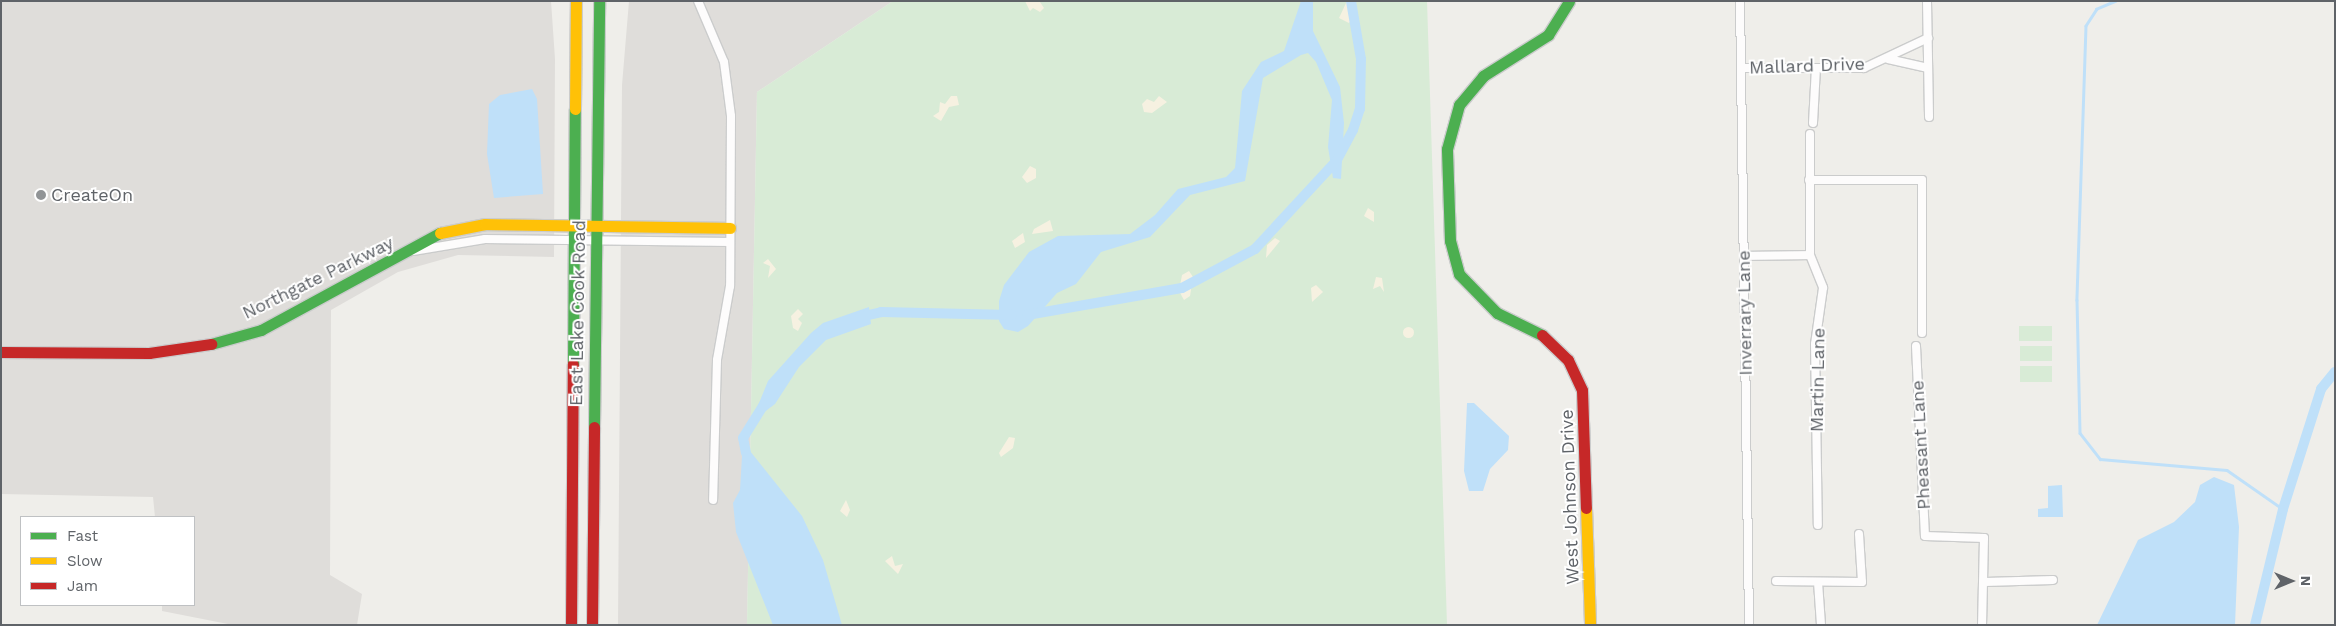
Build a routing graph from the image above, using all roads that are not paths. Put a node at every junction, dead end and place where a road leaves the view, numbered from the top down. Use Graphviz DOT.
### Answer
graph roads {
  1 [pos="576,1"];
  2 [pos="599,1"];
  3 [pos="698,1"];
  4 [pos="1569,1"];
  5 [pos="1740,1"];
  6 [pos="1927,1"];
  7 [pos="1928,38"];
  8 [pos="1888,59"];
  9 [pos="1741,68"];
  10 [pos="1816,68"];
  11 [pos="1928,68"];
  12 [pos="1929,117"];
  13 [pos="1813,123"];
  14 [pos="1810,134"];
  15 [pos="1809,180"];
  16 [pos="575,225"];
  17 [pos="596,225"];
  18 [pos="730,228"];
  19 [pos="575,240"];
  20 [pos="596,241"];
  21 [pos="730,242"];
  22 [pos="412,251"];
  23 [pos="1744,256"];
  24 [pos="1810,256"];
  25 [pos="1922,333"];
  26 [pos="1916,346"];
  27 [pos="1,352"];
  28 [pos="713,500"];
  29 [pos="1818,525"];
  30 [pos="1860,534"];
  31 [pos="2053,580"];
  32 [pos="1776,581"];
  33 [pos="1818,582"];
  34 [pos="1985,582"];
  35 [pos="571,625"];
  36 [pos="592,625"];
  37 [pos="1590,625"];
  38 [pos="1749,625"];
  39 [pos="1821,625"];
  40 [pos="1982,625"];
  1 -- 16 [label="street, East Lake Cook Road"];
  2 -- 17 [label="street, East Lake Cook Road"];
  3 -- 18 [label="street"];
  4 -- 37 [label="street, West Johnson Drive"];
  5 -- 9 [label="street, Inverrary Lane"];
  6 -- 7 [label="street"];
  7 -- 8 [label="street, Mallard Drive"];
  7 -- 11 [label="street"];
  8 -- 10 [label="street, Mallard Drive"];
  8 -- 11 [label="street"];
  9 -- 10 [label="street, Mallard Drive"];
  9 -- 23 [label="street, Inverrary Lane"];
  10 -- 13 [label="street"];
  11 -- 12 [label="street"];
  14 -- 15 [label="street, Martin Lane"];
  15 -- 24 [label="street, Martin Lane"];
  15 -- 25 [label="street"];
  16 -- 17 [label="street, Northgate Parkway"];
  16 -- 19 [label="street, East Lake Cook Road"];
  16 -- 22 [label="street, Northgate Parkway"];
  17 -- 18 [label="street, Northgate Parkway"];
  17 -- 20 [label="street, East Lake Cook Road"];
  18 -- 21 [label="street"];
  19 -- 20 [label="street, Northgate Parkway"];
  19 -- 22 [label="street, Northgate Parkway"];
  19 -- 35 [label="street, East Lake Cook Road"];
  20 -- 21 [label="street, Northgate Parkway"];
  20 -- 36 [label="street, East Lake Cook Road"];
  21 -- 28 [label="street"];
  22 -- 27 [label="street, Northgate Parkway"];
  23 -- 24 [label="street"];
  23 -- 38 [label="street, Inverrary Lane"];
  24 -- 29 [label="street, Martin Lane"];
  26 -- 34 [label="street, Pheasant Lane"];
  30 -- 33 [label="street"];
  31 -- 34 [label="street"];
  32 -- 33 [label="street"];
  33 -- 39 [label="street"];
  34 -- 40 [label="street"];
}
